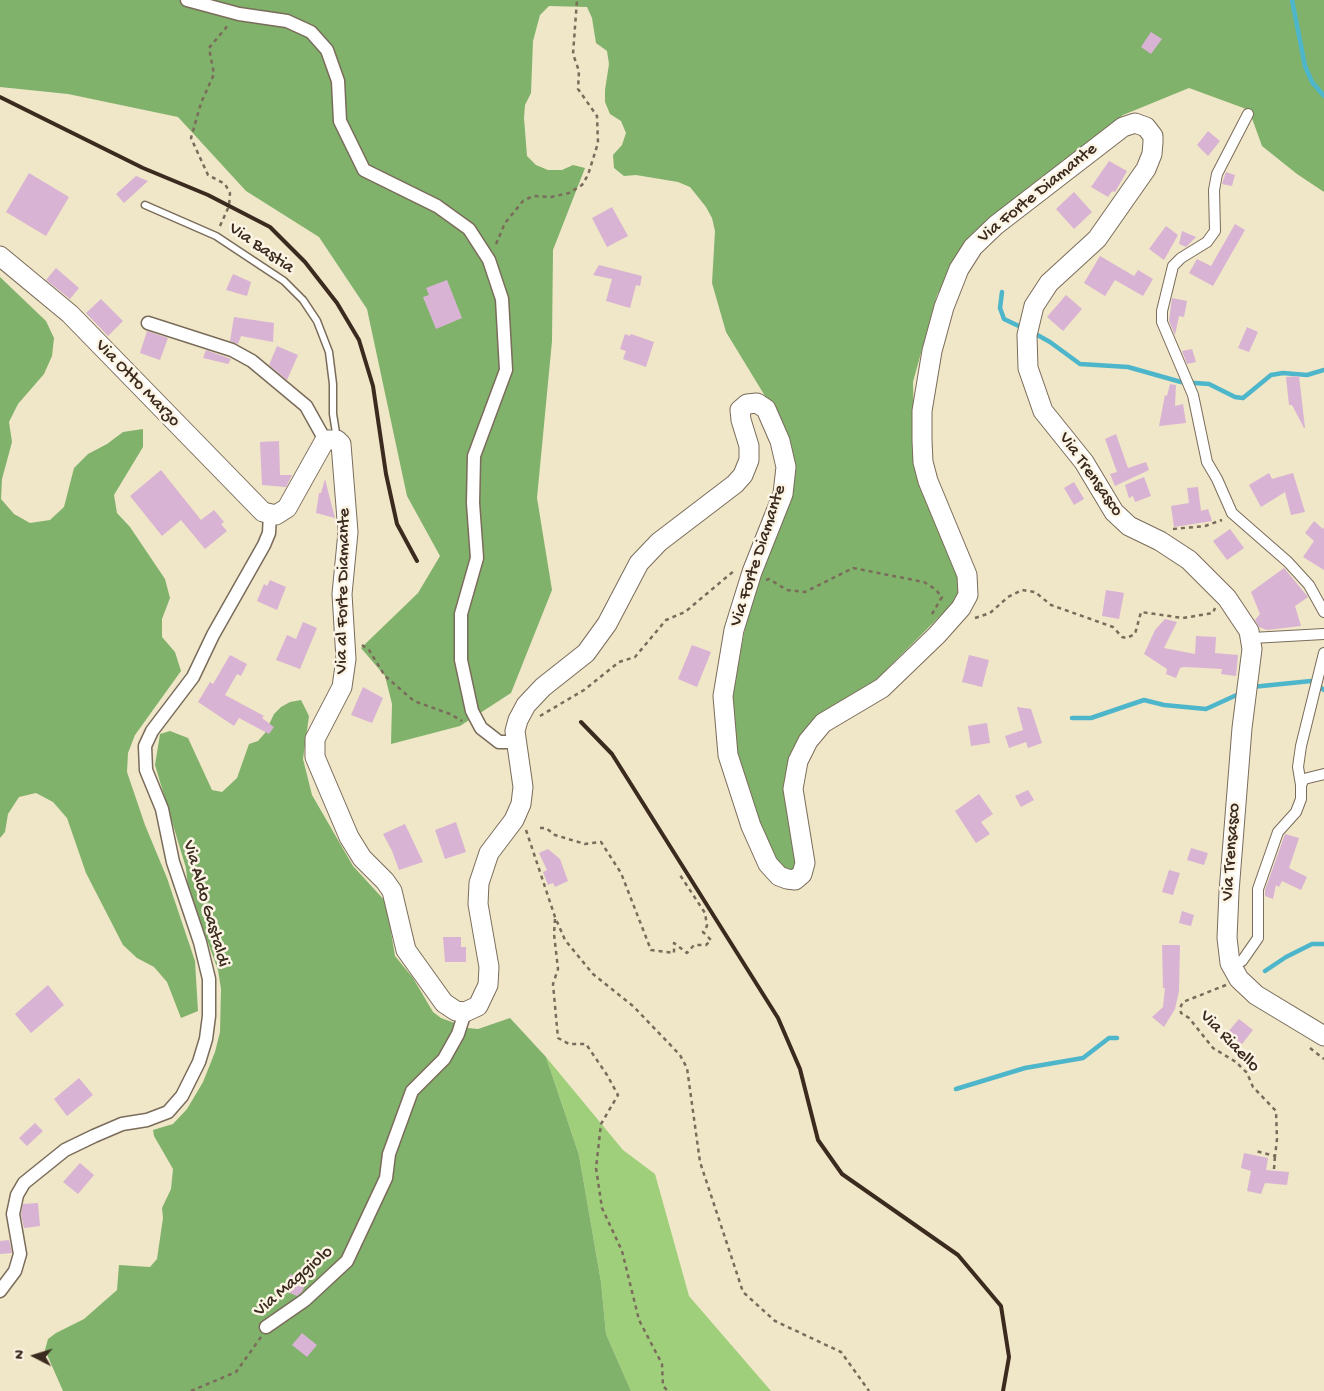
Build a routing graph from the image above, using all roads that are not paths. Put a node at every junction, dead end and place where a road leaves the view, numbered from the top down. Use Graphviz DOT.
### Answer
graph roads {
  1 [pos="187,0"];
  2 [pos="1248,114"];
  3 [pos="1146,127"];
  4 [pos="146,205"];
  5 [pos="0,256"];
  6 [pos="148,323"];
  7 [pos="331,440"];
  8 [pos="270,514"];
  9 [pos="1324,612"];
  10 [pos="1324,634"];
  11 [pos="1252,638"];
  12 [pos="1324,653"];
  13 [pos="516,742"];
  14 [pos="1324,774"];
  15 [pos="1302,785"];
  16 [pos="1238,966"];
  17 [pos="465,1012"];
  18 [pos="1324,1036"];
  19 [pos="0,1291"];
  20 [pos="266,1327"];
  1 -- 13 [label="street"];
  2 -- 9 [label="street"];
  3 -- 11 [label="main road, Via Trensasco"];
  3 -- 13 [label="main road, Via Forte Diamante"];
  4 -- 7 [label="lane, Via Bastia"];
  5 -- 8 [label="main road, Via Otto Marzo"];
  6 -- 7 [label="street"];
  7 -- 8 [label="main road"];
  7 -- 17 [label="main road, Via al Forte Diamante"];
  8 -- 19 [label="street, Via Aldo Gastaldi"];
  10 -- 11 [label="street"];
  11 -- 16 [label="main road, Via Trensasco"];
  12 -- 15 [label="street"];
  13 -- 17 [label="main road"];
  14 -- 15 [label="street"];
  15 -- 16 [label="street"];
  16 -- 18 [label="main road, Via Trensasco"];
  17 -- 20 [label="street, Via Maggiolo"];
}
